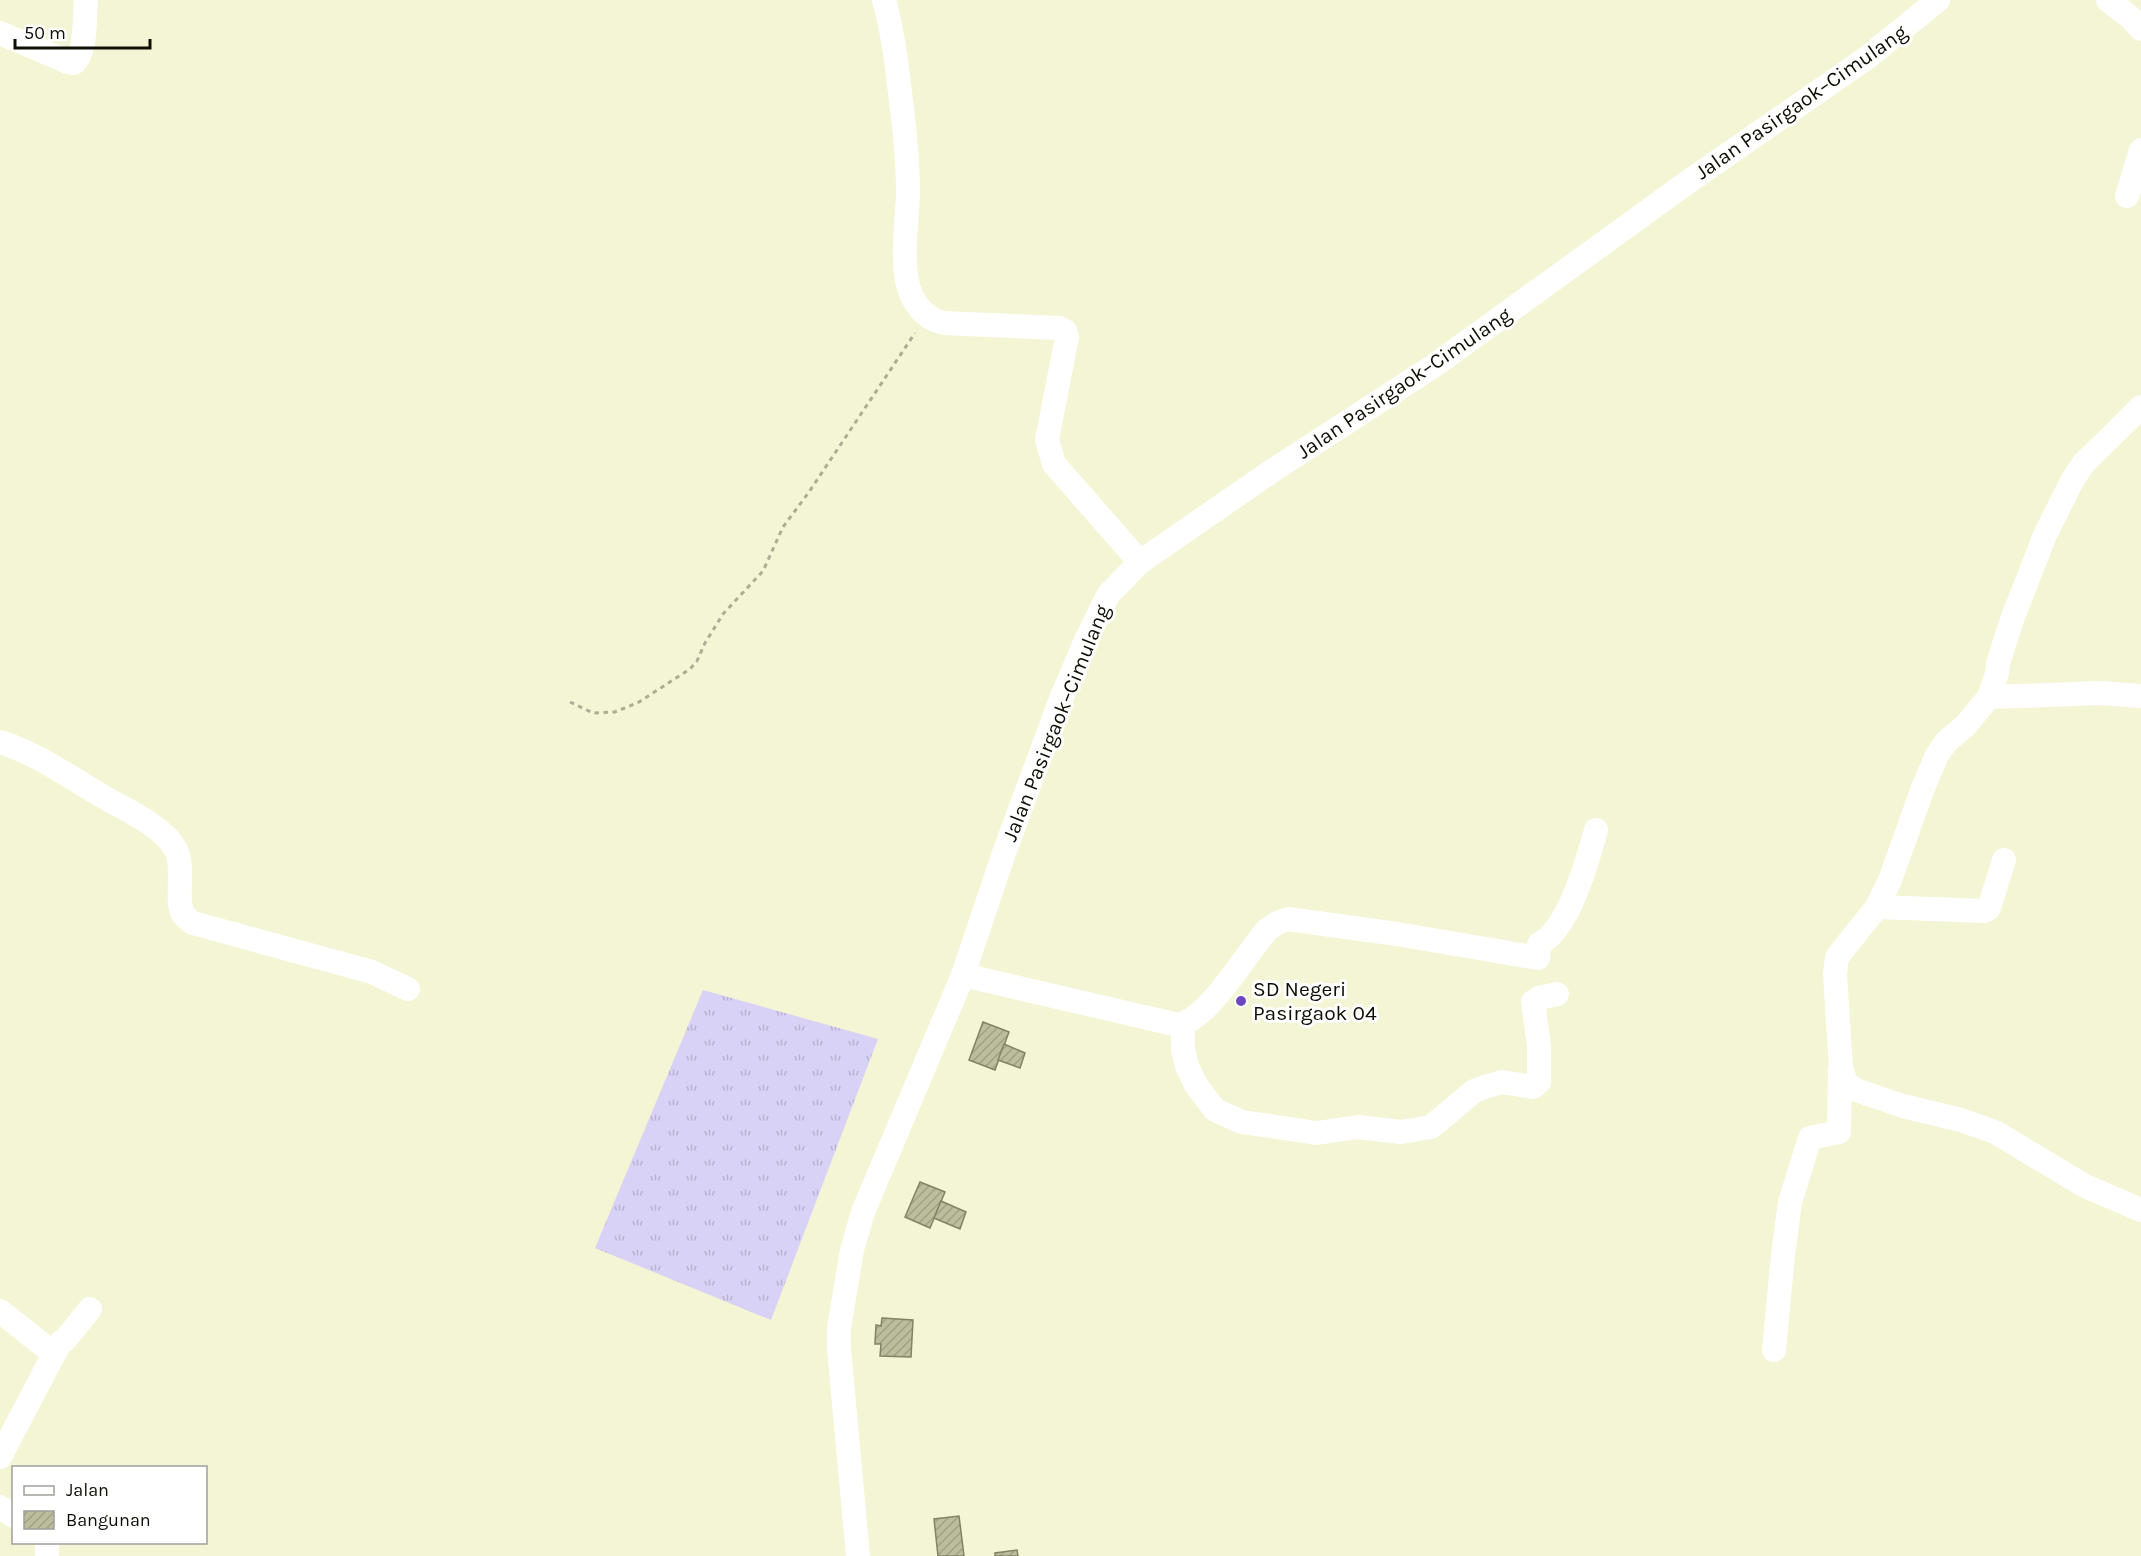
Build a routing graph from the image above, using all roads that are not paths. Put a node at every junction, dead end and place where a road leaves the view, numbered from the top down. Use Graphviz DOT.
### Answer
graph roads {
  1 [pos="86,0"];
  2 [pos="884,0"];
  3 [pos="1938,0"];
  4 [pos="2108,0"];
  5 [pos="2141,29"];
  6 [pos="0,33"];
  7 [pos="2141,150"];
  8 [pos="2127,196"];
  9 [pos="2141,407"];
  10 [pos="1140,562"];
  11 [pos="2141,696"];
  12 [pos="1989,697"];
  13 [pos="0,742"];
  14 [pos="1596,830"];
  15 [pos="2004,860"];
  16 [pos="1877,907"];
  17 [pos="963,975"];
  18 [pos="408,989"];
  19 [pos="1557,994"];
  20 [pos="1183,1024"];
  21 [pos="1840,1060"];
  22 [pos="2141,1210"];
  23 [pos="90,1309"];
  24 [pos="0,1311"];
  25 [pos="1774,1350"];
  26 [pos="54,1354"];
  27 [pos="0,1457"];
  28 [pos="858,1556"];
  1 -- 6 [label="street"];
  2 -- 10 [label="street"];
  3 -- 10 [label="street, Jalan Pasirgaok–Cimulang"];
  4 -- 5 [label="street"];
  7 -- 8 [label="street"];
  9 -- 12 [label="street"];
  10 -- 17 [label="street, Jalan Pasirgaok–Cimulang"];
  11 -- 12 [label="street"];
  12 -- 16 [label="street"];
  13 -- 18 [label="street"];
  14 -- 20 [label="street"];
  15 -- 16 [label="street"];
  16 -- 21 [label="street"];
  17 -- 20 [label="street"];
  17 -- 28 [label="street, Jalan Pasirgaok–Cimulang"];
  19 -- 20 [label="street"];
  21 -- 22 [label="street"];
  21 -- 25 [label="street"];
  23 -- 26 [label="street"];
  24 -- 26 [label="street"];
  26 -- 27 [label="street"];
}
